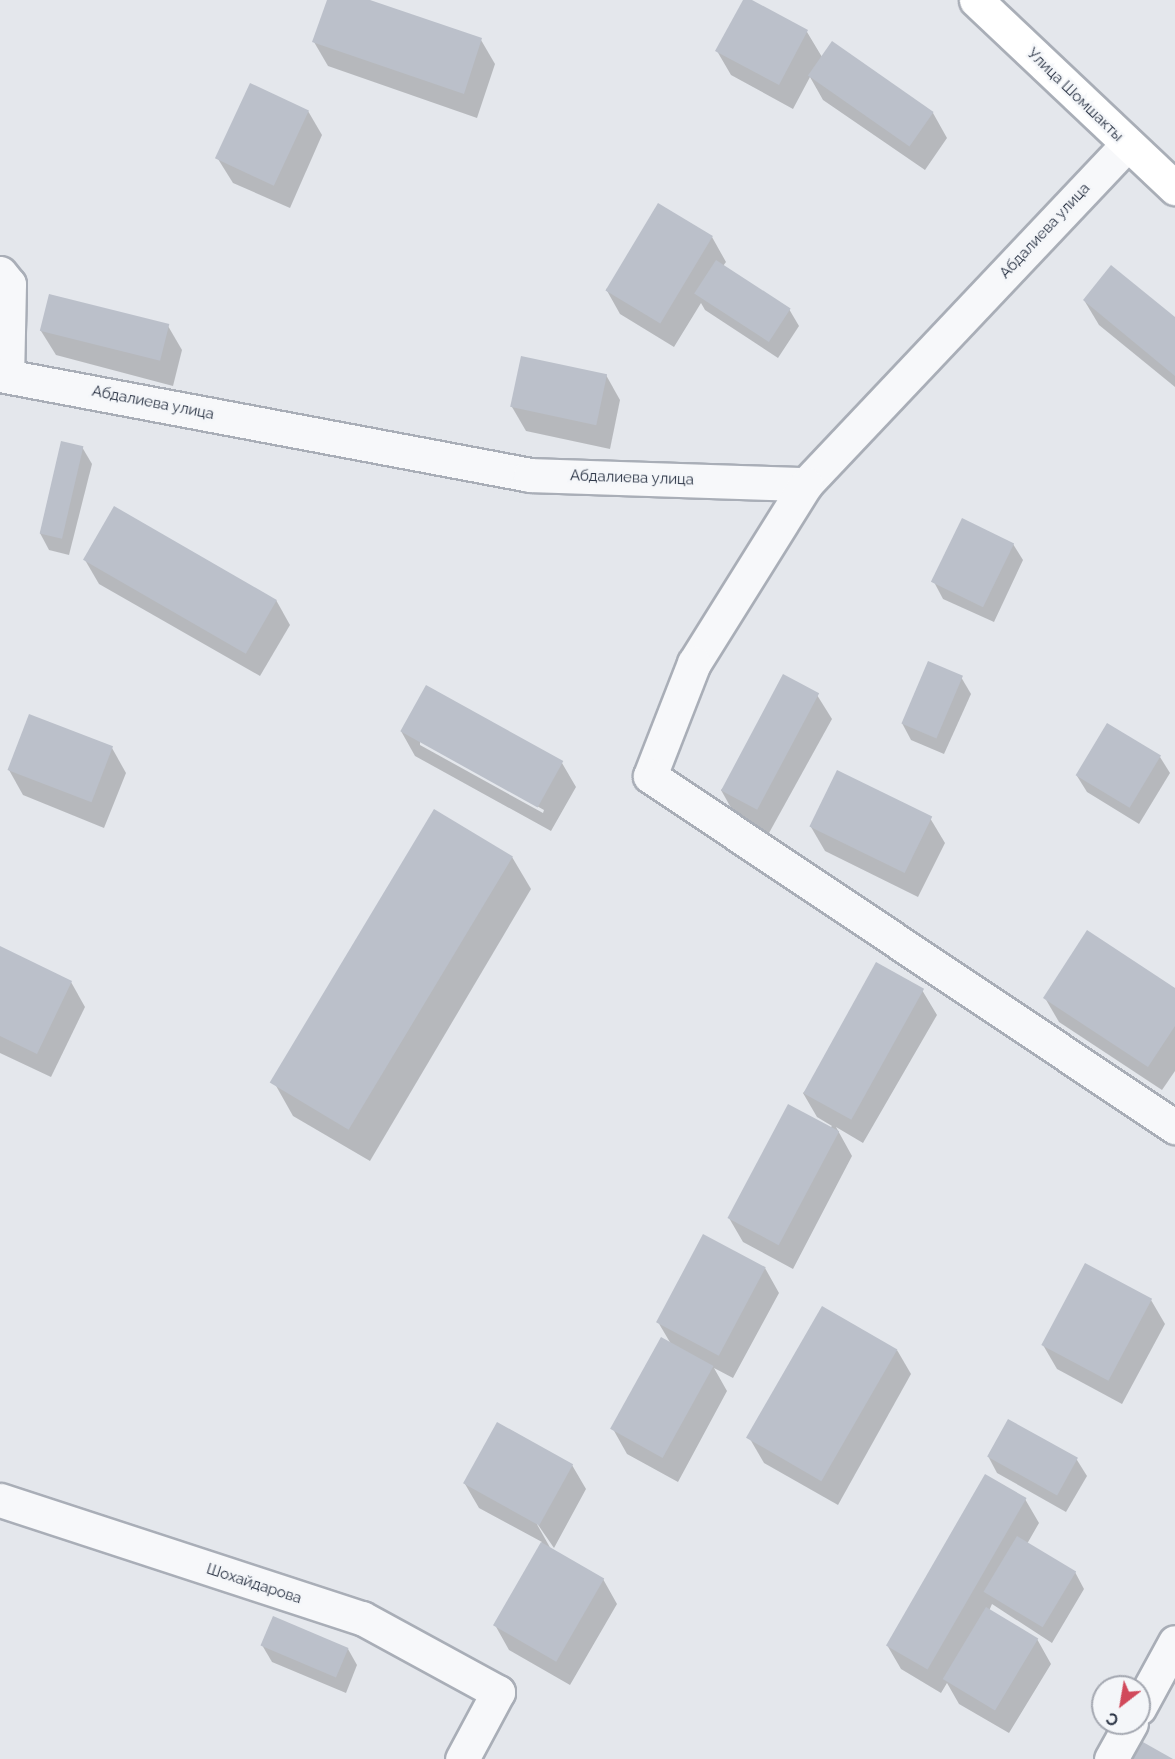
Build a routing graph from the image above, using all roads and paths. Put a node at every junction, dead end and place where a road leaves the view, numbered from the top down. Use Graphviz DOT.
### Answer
graph roads {
  1 [pos="976,0"];
  2 [pos="1127,144"];
  3 [pos="1175,188"];
  4 [pos="0,273"];
  5 [pos="4,375"];
  6 [pos="806,484"];
  7 [pos="1175,1127"];
  8 [pos="0,1500"];
  9 [pos="1175,1642"];
  10 [pos="1151,1686"];
  11 [pos="1124,1735"];
  12 [pos="462,1759"];
  13 [pos="1111,1759"];
  1 -- 2 [label="main road, Улица Шомшакты"];
  2 -- 3 [label="main road, Улица Шомшакты"];
  2 -- 6 [label="street, Абдалиева улица"];
  4 -- 5 [label="street"];
  5 -- 6 [label="street, Абдалиева улица"];
  6 -- 7 [label="street"];
  8 -- 12 [label="street, Шохайдарова"];
  9 -- 10 [label="street"];
  11 -- 13 [label="street"];
}
